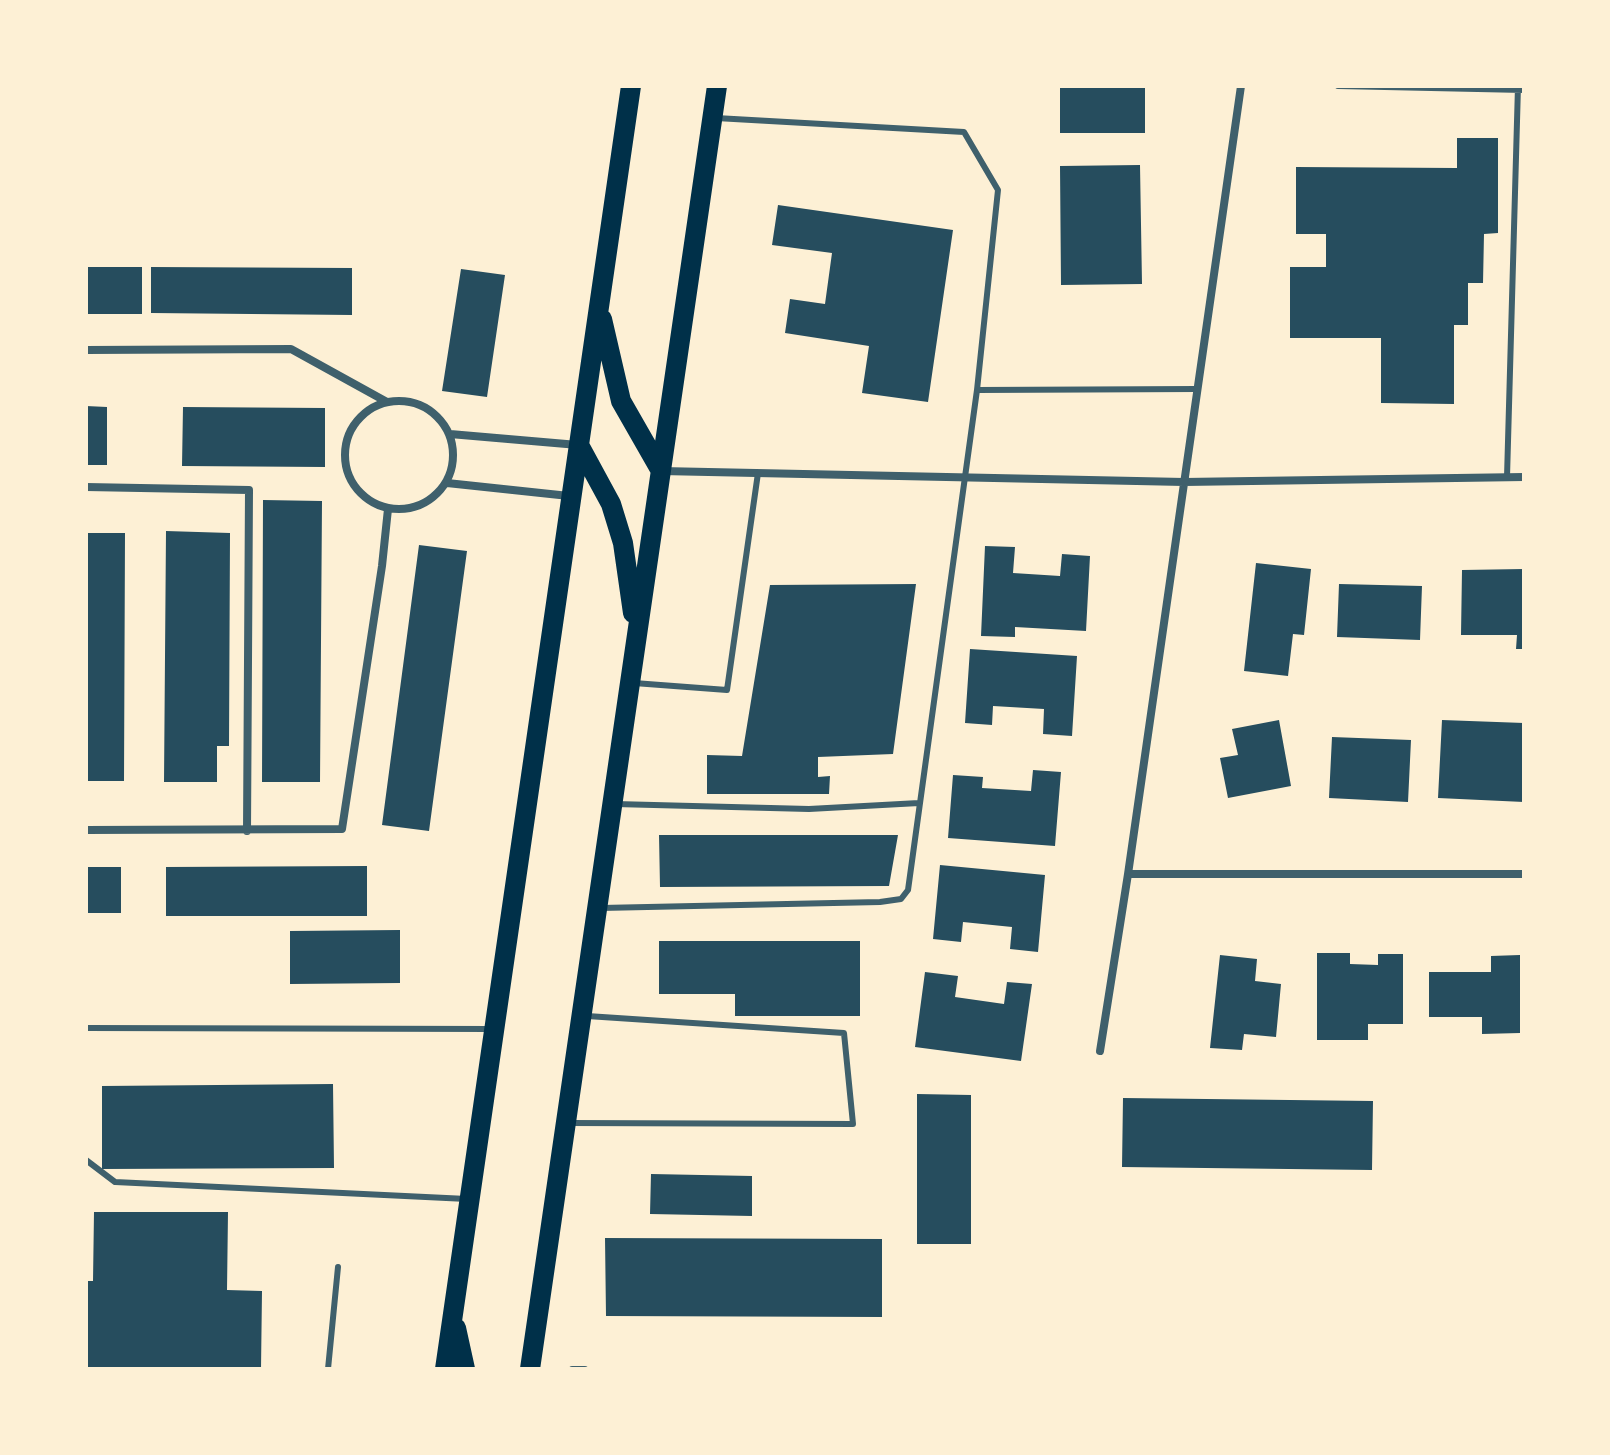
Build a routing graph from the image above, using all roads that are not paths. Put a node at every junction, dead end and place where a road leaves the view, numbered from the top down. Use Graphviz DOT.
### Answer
graph roads {
  1 [pos="631,86"];
  2 [pos="717,86"];
  3 [pos="1241,86"];
  4 [pos="1338,86"];
  5 [pos="1520,88"];
  6 [pos="712,118"];
  7 [pos="599,307"];
  8 [pos="86,350"];
  9 [pos="1197,389"];
  10 [pos="977,390"];
  11 [pos="387,402"];
  12 [pos="450,434"];
  13 [pos="579,445"];
  14 [pos="661,471"];
  15 [pos="758,473"];
  16 [pos="963,477"];
  17 [pos="1507,477"];
  18 [pos="1524,477"];
  19 [pos="1184,482"];
  20 [pos="447,483"];
  21 [pos="86,487"];
  22 [pos="573,497"];
  23 [pos="388,509"];
  24 [pos="637,637"];
  25 [pos="630,683"];
  26 [pos="919,803"];
  27 [pos="612,804"];
  28 [pos="86,830"];
  29 [pos="247,831"];
  30 [pos="1128,874"];
  31 [pos="1524,874"];
  32 [pos="597,908"];
  33 [pos="582,1016"];
  34 [pos="86,1028"];
  35 [pos="495,1029"];
  36 [pos="1100,1051"];
  37 [pos="566,1123"];
  38 [pos="86,1160"];
  39 [pos="470,1199"];
  40 [pos="338,1267"];
  41 [pos="453,1316"];
  42 [pos="328,1369"];
  43 [pos="445,1369"];
  44 [pos="465,1369"];
  45 [pos="530,1369"];
  46 [pos="572,1369"];
  47 [pos="585,1369"];
  1 -- 7 [label="main road"];
  2 -- 6 [label="main road"];
  3 -- 9 [label="street"];
  4 -- 5 [label="lane"];
  5 -- 17 [label="lane"];
  6 -- 10 [label="lane"];
  6 -- 14 [label="main road"];
  7 -- 13 [label="main road"];
  7 -- 14 [label="main road"];
  8 -- 11 [label="street"];
  9 -- 10 [label="lane"];
  9 -- 19 [label="street"];
  10 -- 16 [label="lane"];
  11 -- 12 [label="street"];
  11 -- 23 [label="street"];
  12 -- 13 [label="street"];
  12 -- 20 [label="street"];
  13 -- 22 [label="main road"];
  13 -- 24 [label="main road"];
  14 -- 15 [label="street"];
  14 -- 24 [label="main road"];
  15 -- 16 [label="street"];
  15 -- 25 [label="lane"];
  16 -- 19 [label="street"];
  16 -- 26 [label="lane"];
  17 -- 18 [label="street"];
  17 -- 19 [label="street"];
  19 -- 30 [label="street"];
  20 -- 22 [label="street"];
  20 -- 23 [label="street"];
  21 -- 29 [label="street"];
  22 -- 35 [label="main road"];
  23 -- 29 [label="street"];
  24 -- 25 [label="main road"];
  25 -- 27 [label="main road"];
  26 -- 27 [label="lane"];
  26 -- 32 [label="lane"];
  27 -- 32 [label="main road"];
  28 -- 29 [label="street"];
  30 -- 31 [label="street"];
  30 -- 36 [label="street"];
  32 -- 33 [label="main road"];
  33 -- 37 [label="main road"];
  33 -- 37 [label="lane"];
  34 -- 35 [label="lane"];
  35 -- 39 [label="main road"];
  37 -- 45 [label="main road"];
  38 -- 39 [label="lane"];
  39 -- 41 [label="main road"];
  40 -- 42 [label="lane"];
  41 -- 43 [label="main road"];
  41 -- 44 [label="main road"];
  46 -- 47 [label="lane"];
}
